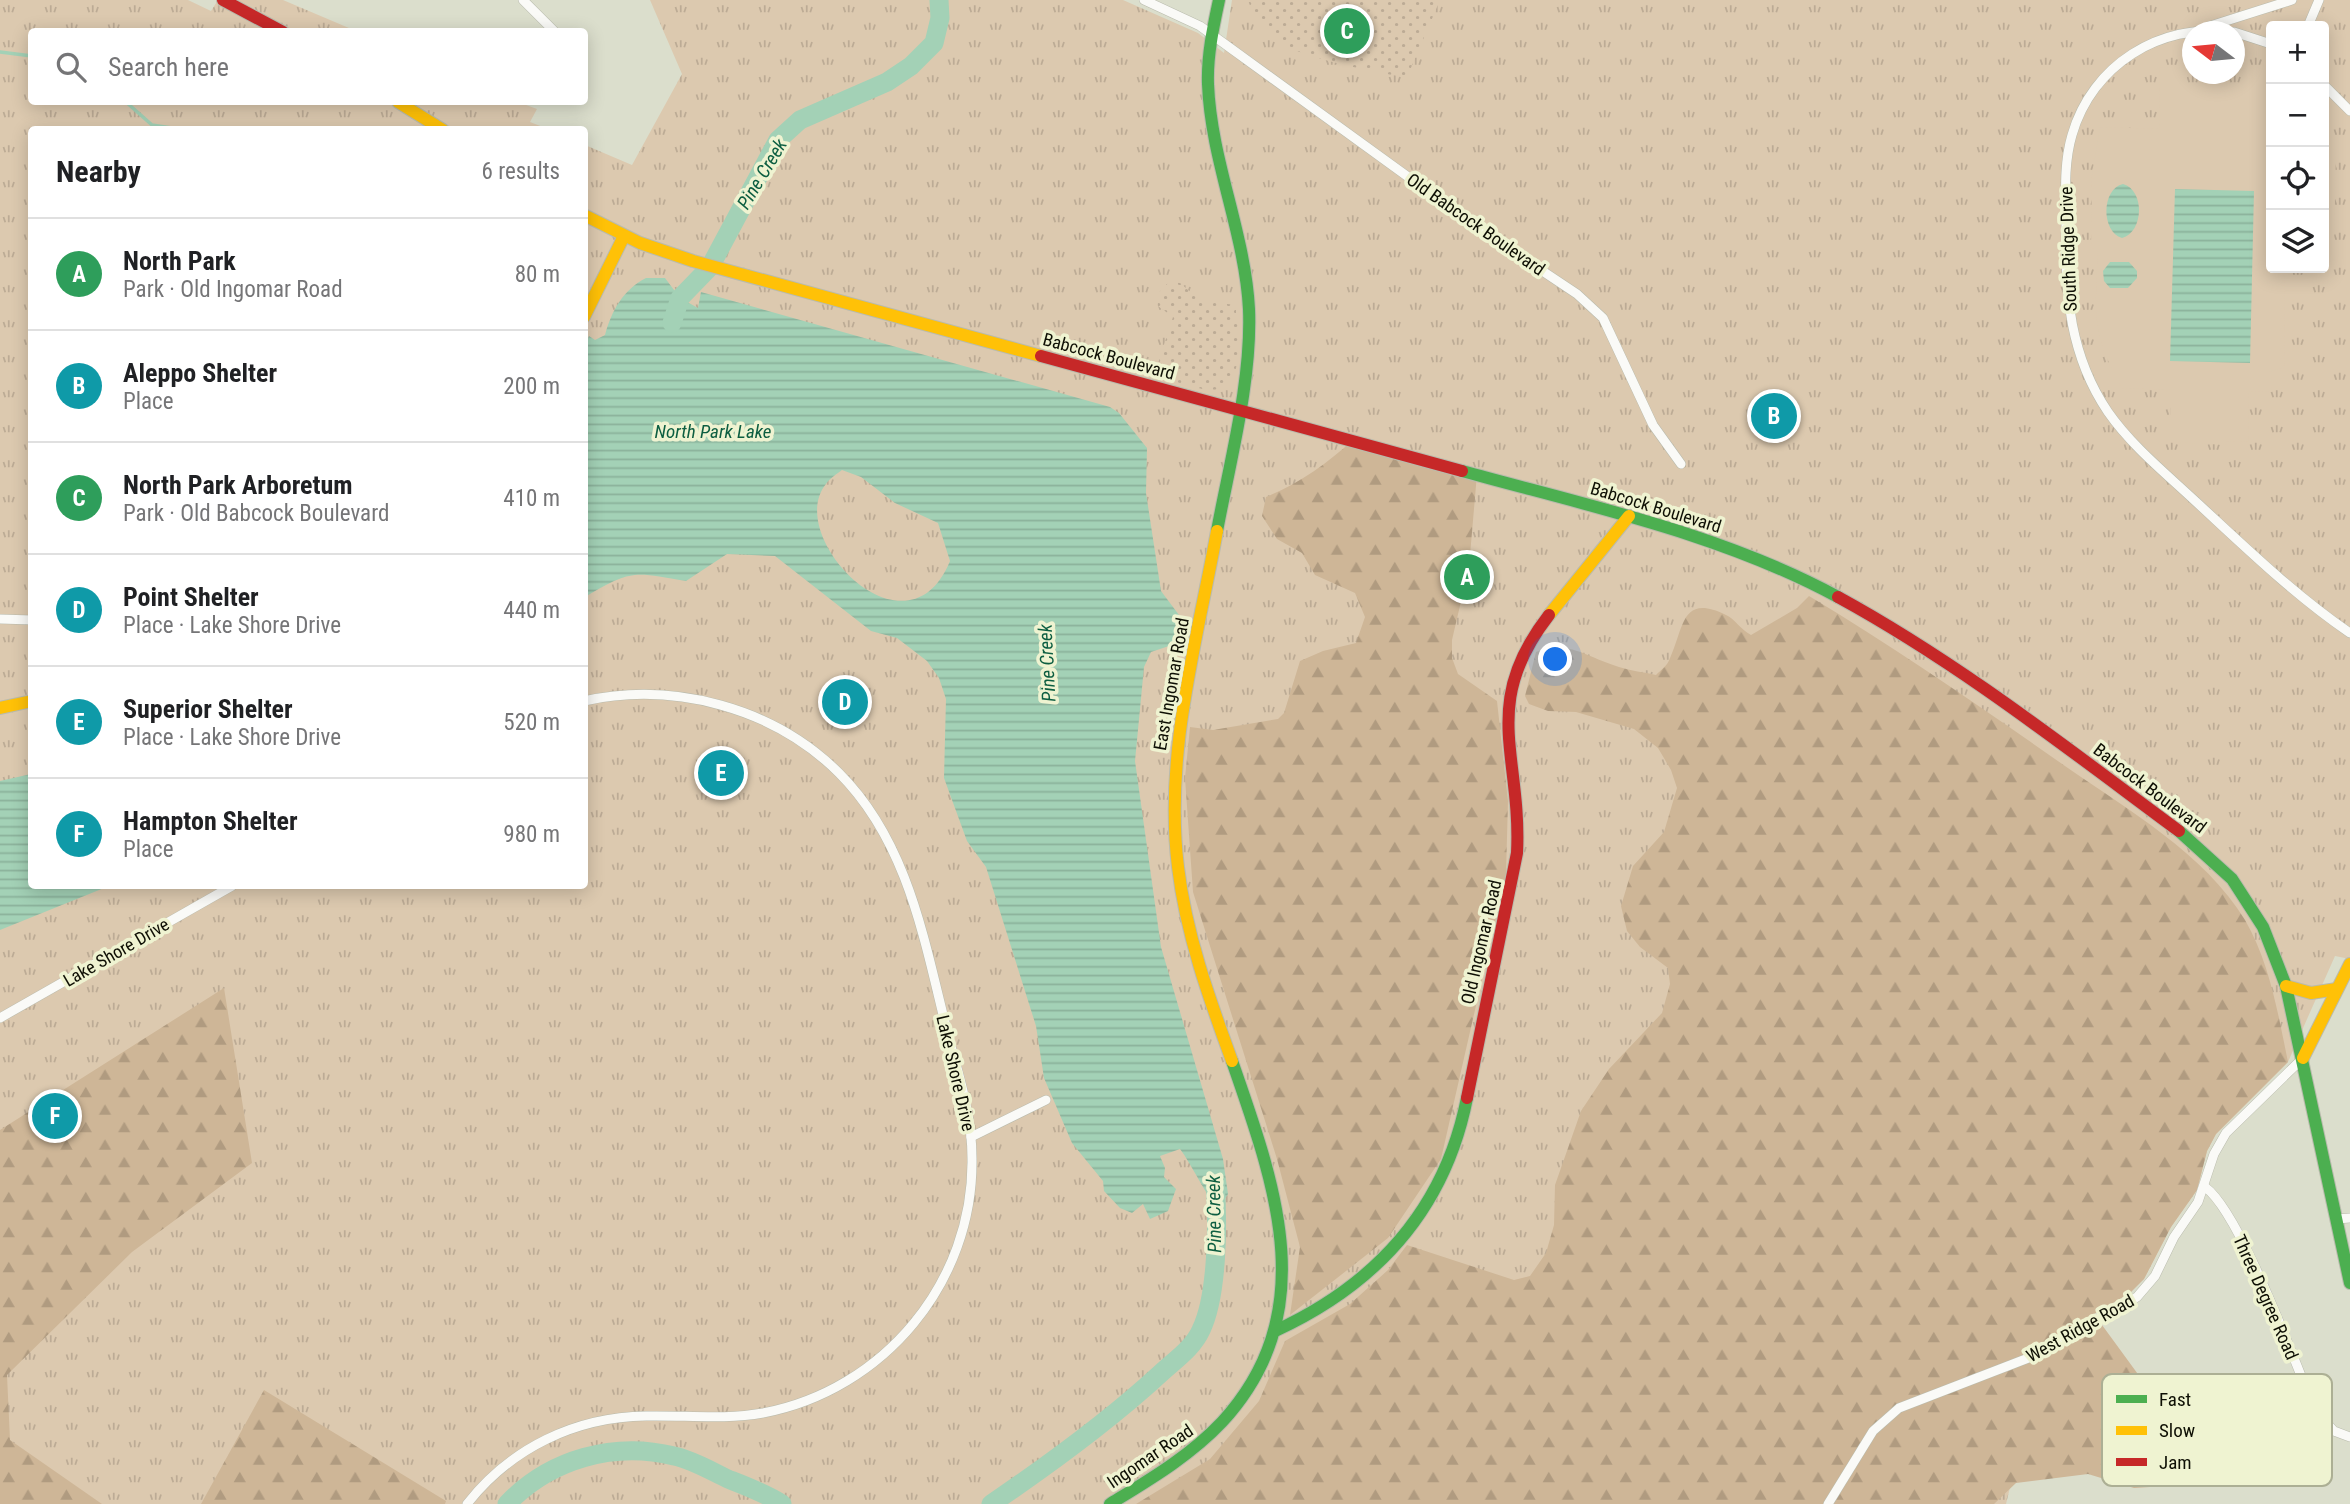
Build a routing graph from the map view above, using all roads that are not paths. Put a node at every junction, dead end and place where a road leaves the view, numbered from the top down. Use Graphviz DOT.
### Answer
graph roads {
  1 [pos="223,0"];
  2 [pos="523,0"];
  3 [pos="1144,0"];
  4 [pos="1219,0"];
  5 [pos="2292,0"];
  6 [pos="2319,0"];
  7 [pos="2226,21"];
  8 [pos="2310,21"];
  9 [pos="276,28"];
  10 [pos="551,28"];
  11 [pos="2182,33"];
  12 [pos="1212,34"];
  13 [pos="2245,36"];
  14 [pos="2266,42"];
  15 [pos="2329,90"];
  16 [pos="403,105"];
  17 [pos="2350,111"];
  18 [pos="437,126"];
  19 [pos="588,217"];
  20 [pos="624,236"];
  21 [pos="588,309"];
  22 [pos="1239,409"];
  23 [pos="1681,464"];
  24 [pos="1629,516"];
  25 [pos="0,619"];
  26 [pos="28,620"];
  27 [pos="2350,633"];
  28 [pos="588,700"];
  29 [pos="28,702"];
  30 [pos="0,708"];
  31 [pos="227,889"];
  32 [pos="2350,964"];
  33 [pos="2286,986"];
  34 [pos="2337,989"];
  35 [pos="0,1018"];
  36 [pos="2303,1058"];
  37 [pos="1045,1100"];
  38 [pos="971,1137"];
  39 [pos="2206,1186"];
  40 [pos="2343,1218"];
  41 [pos="2345,1233"];
  42 [pos="2350,1283"];
  43 [pos="1275,1331"];
  44 [pos="2299,1374"];
  45 [pos="2332,1428"];
  46 [pos="2350,1437"];
  47 [pos="467,1504"];
  48 [pos="1110,1504"];
  49 [pos="1828,1504"];
  1 -- 9 [label="main road"];
  2 -- 10 [label="street"];
  3 -- 12 [label="street, Old Babcock Boulevard"];
  4 -- 12 [label="main road, East Ingomar Road"];
  5 -- 7 [label="street, South Ridge Drive"];
  6 -- 8 [label="street"];
  11 -- 27 [label="street, South Ridge Drive"];
  12 -- 22 [label="main road, East Ingomar Road"];
  12 -- 23 [label="street, Old Babcock Boulevard"];
  13 -- 14 [label="street, South Ridge Drive"];
  15 -- 17 [label="street"];
  16 -- 18 [label="main road"];
  19 -- 20 [label="main road, Babcock Boulevard"];
  20 -- 21 [label="main road"];
  20 -- 22 [label="main road, Babcock Boulevard"];
  22 -- 24 [label="main road, Babcock Boulevard"];
  22 -- 43 [label="main road, East Ingomar Road"];
  24 -- 33 [label="main road, Babcock Boulevard"];
  24 -- 43 [label="main road, Old Ingomar Road"];
  25 -- 26 [label="street"];
  28 -- 38 [label="street, Lake Shore Drive"];
  29 -- 30 [label="main road"];
  31 -- 35 [label="street, Lake Shore Drive"];
  32 -- 34 [label="main road"];
  33 -- 34 [label="main road"];
  33 -- 36 [label="main road, Babcock Boulevard"];
  34 -- 36 [label="main road"];
  36 -- 39 [label="street, West Ridge Road"];
  36 -- 40 [label="main road, Babcock Boulevard"];
  37 -- 38 [label="street"];
  38 -- 47 [label="street, Lake Shore Drive"];
  39 -- 44 [label="street, Three Degree Road"];
  39 -- 49 [label="street, West Ridge Road"];
  40 -- 41 [label="main road, Babcock Boulevard"];
  41 -- 42 [label="main road, Babcock Boulevard"];
  43 -- 48 [label="main road, Ingomar Road"];
  45 -- 46 [label="street, Three Degree Road"];
}
